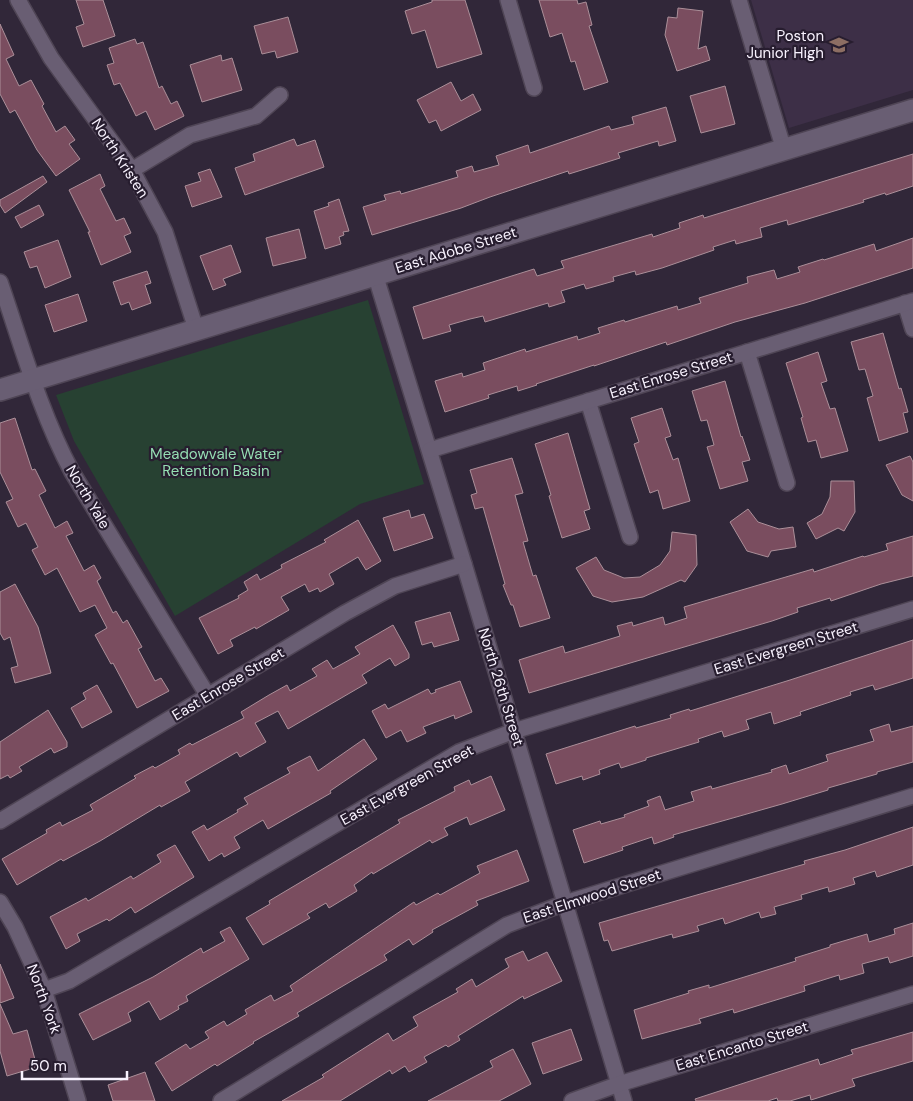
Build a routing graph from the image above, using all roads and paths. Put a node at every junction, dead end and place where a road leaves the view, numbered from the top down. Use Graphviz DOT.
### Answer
graph roads {
  1 [pos="18,0"];
  2 [pos="508,0"];
  3 [pos="739,0"];
  4 [pos="534,88"];
  5 [pos="280,95"];
  6 [pos="913,110"];
  7 [pos="784,150"];
  8 [pos="132,170"];
  9 [pos="375,274"];
  10 [pos="0,282"];
  11 [pos="909,302"];
  12 [pos="913,329"];
  13 [pos="196,330"];
  14 [pos="747,352"];
  15 [pos="33,380"];
  16 [pos="0,390"];
  17 [pos="588,401"];
  18 [pos="430,450"];
  19 [pos="787,483"];
  20 [pos="630,537"];
  21 [pos="464,564"];
  22 [pos="913,609"];
  23 [pos="208,696"];
  24 [pos="514,731"];
  25 [pos="913,796"];
  26 [pos="0,821"];
  27 [pos="0,902"];
  28 [pos="564,903"];
  29 [pos="44,990"];
  30 [pos="913,994"];
  31 [pos="620,1084"];
  32 [pos="78,1101"];
  33 [pos="221,1101"];
  34 [pos="572,1101"];
  35 [pos="624,1101"];
  1 -- 8 [label="street, North Kristen"];
  2 -- 4 [label="street"];
  3 -- 7 [label="street"];
  5 -- 8 [label="street"];
  6 -- 7 [label="street, East Adobe Street"];
  7 -- 9 [label="street, East Adobe Street"];
  8 -- 13 [label="street, North Kristen"];
  9 -- 13 [label="street, East Adobe Street"];
  9 -- 18 [label="street, North 26th Street"];
  10 -- 15 [label="street, North Yale"];
  11 -- 12 [label="street"];
  11 -- 14 [label="street, East Enrose Street"];
  13 -- 15 [label="street, East Adobe Street"];
  14 -- 17 [label="street, East Enrose Street"];
  14 -- 19 [label="street"];
  15 -- 16 [label="street, East Adobe Street"];
  15 -- 23 [label="street, North Yale"];
  17 -- 18 [label="street, East Enrose Street"];
  17 -- 20 [label="street"];
  18 -- 21 [label="street, North 26th Street"];
  21 -- 23 [label="street, East Enrose Street"];
  21 -- 24 [label="street, North 26th Street"];
  22 -- 24 [label="street, East Evergreen Street"];
  23 -- 26 [label="street, East Enrose Street"];
  24 -- 28 [label="street, North 26th Street"];
  24 -- 29 [label="street, East Evergreen Street"];
  25 -- 28 [label="street, East Elmwood Street"];
  27 -- 29 [label="street, North York"];
  28 -- 31 [label="street, North 26th Street"];
  28 -- 33 [label="street, East Elmwood Street"];
  29 -- 32 [label="street, North York"];
  30 -- 31 [label="street, East Encanto Street"];
  31 -- 34 [label="street, East Encanto Street"];
  31 -- 35 [label="street, North 26th Street"];
}
